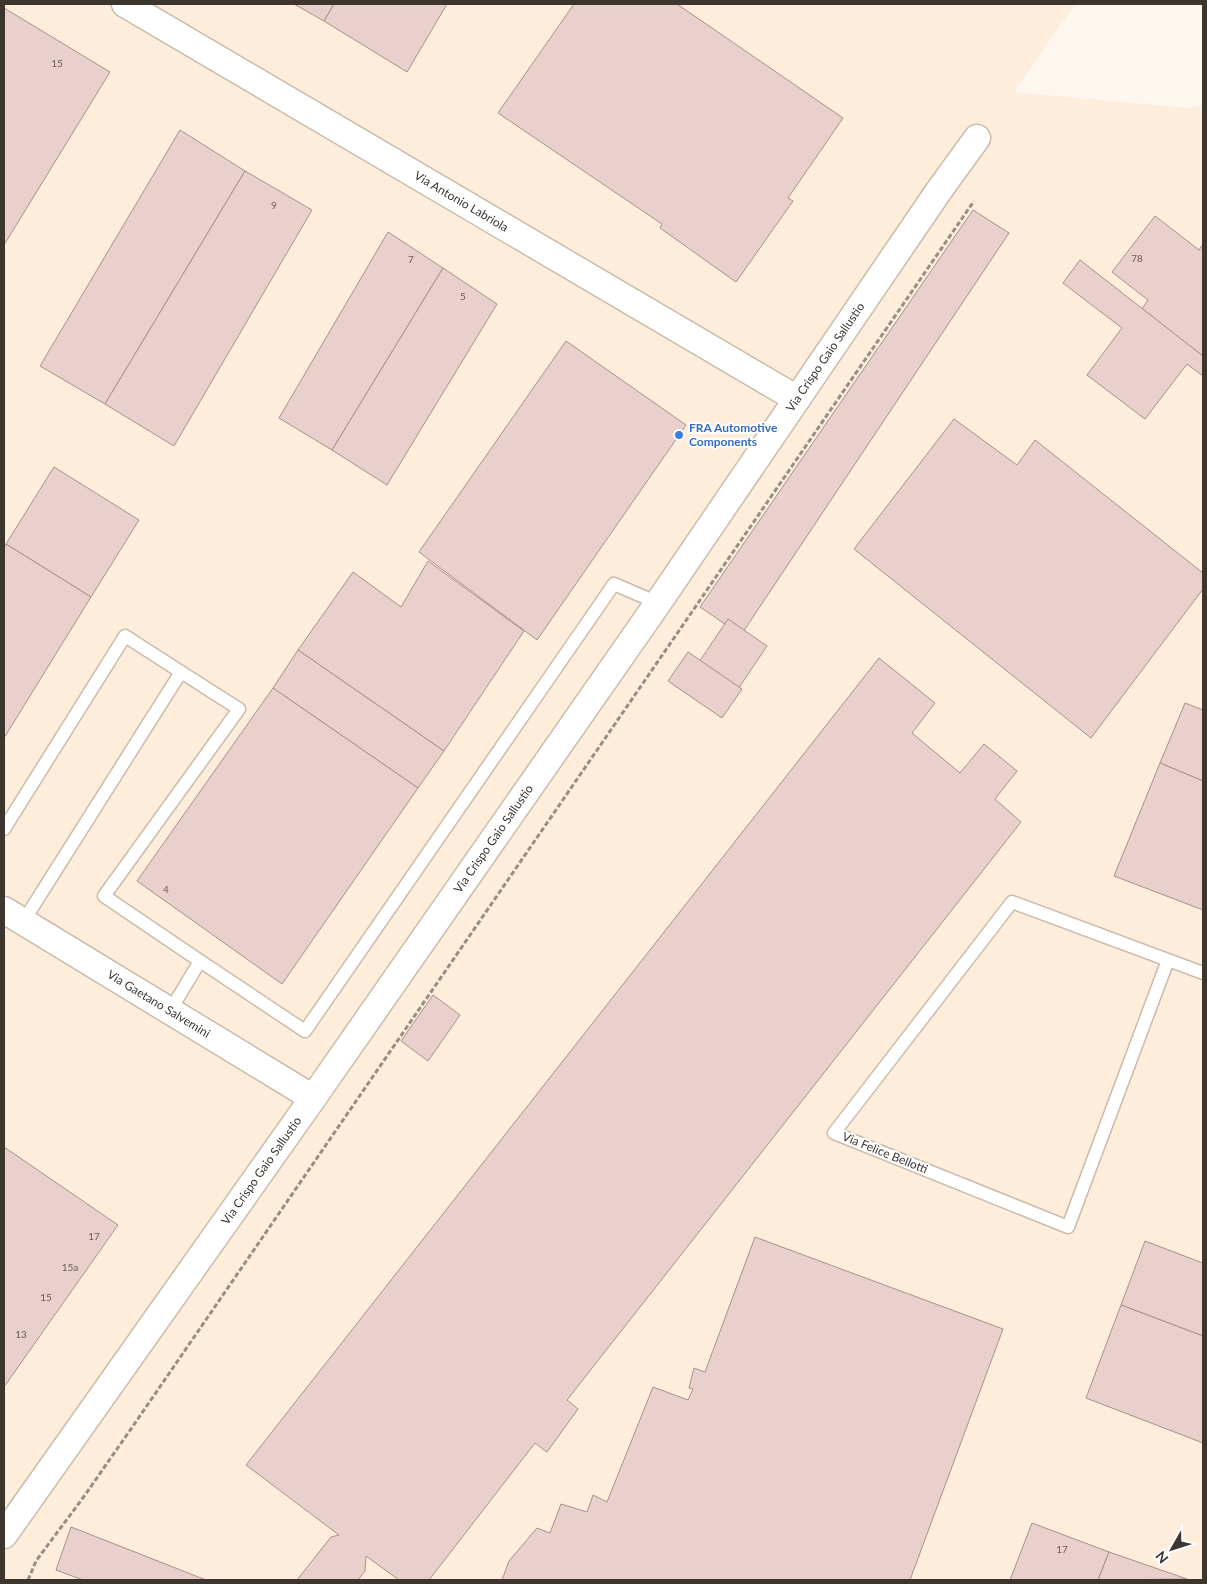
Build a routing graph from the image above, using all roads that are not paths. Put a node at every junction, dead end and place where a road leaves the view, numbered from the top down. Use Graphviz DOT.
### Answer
graph roads {
  1 [pos="125,4"];
  2 [pos="977,138"];
  3 [pos="797,399"];
  4 [pos="658,603"];
  5 [pos="181,672"];
  6 [pos="4,829"];
  7 [pos="13,916"];
  8 [pos="1168,960"];
  9 [pos="200,961"];
  10 [pos="1203,973"];
  11 [pos="170,1011"];
  12 [pos="314,1098"];
  13 [pos="4,1535"];
  1 -- 3 [label="street, Via Antonio Labriola"];
  2 -- 3 [label="street, Via Crispo Gaio Sallustio"];
  3 -- 4 [label="street, Via Crispo Gaio Sallustio"];
  4 -- 9 [label="lane"];
  4 -- 12 [label="street, Via Crispo Gaio Sallustio"];
  5 -- 6 [label="lane"];
  5 -- 7 [label="lane"];
  5 -- 9 [label="lane"];
  7 -- 11 [label="street, Via Gaetano Salvemini"];
  8 -- 8 [label="lane, Via Felice Bellotti"];
  8 -- 10 [label="lane, Via Felice Bellotti"];
  9 -- 11 [label="lane"];
  11 -- 12 [label="street, Via Gaetano Salvemini"];
  12 -- 13 [label="street, Via Crispo Gaio Sallustio"];
}
